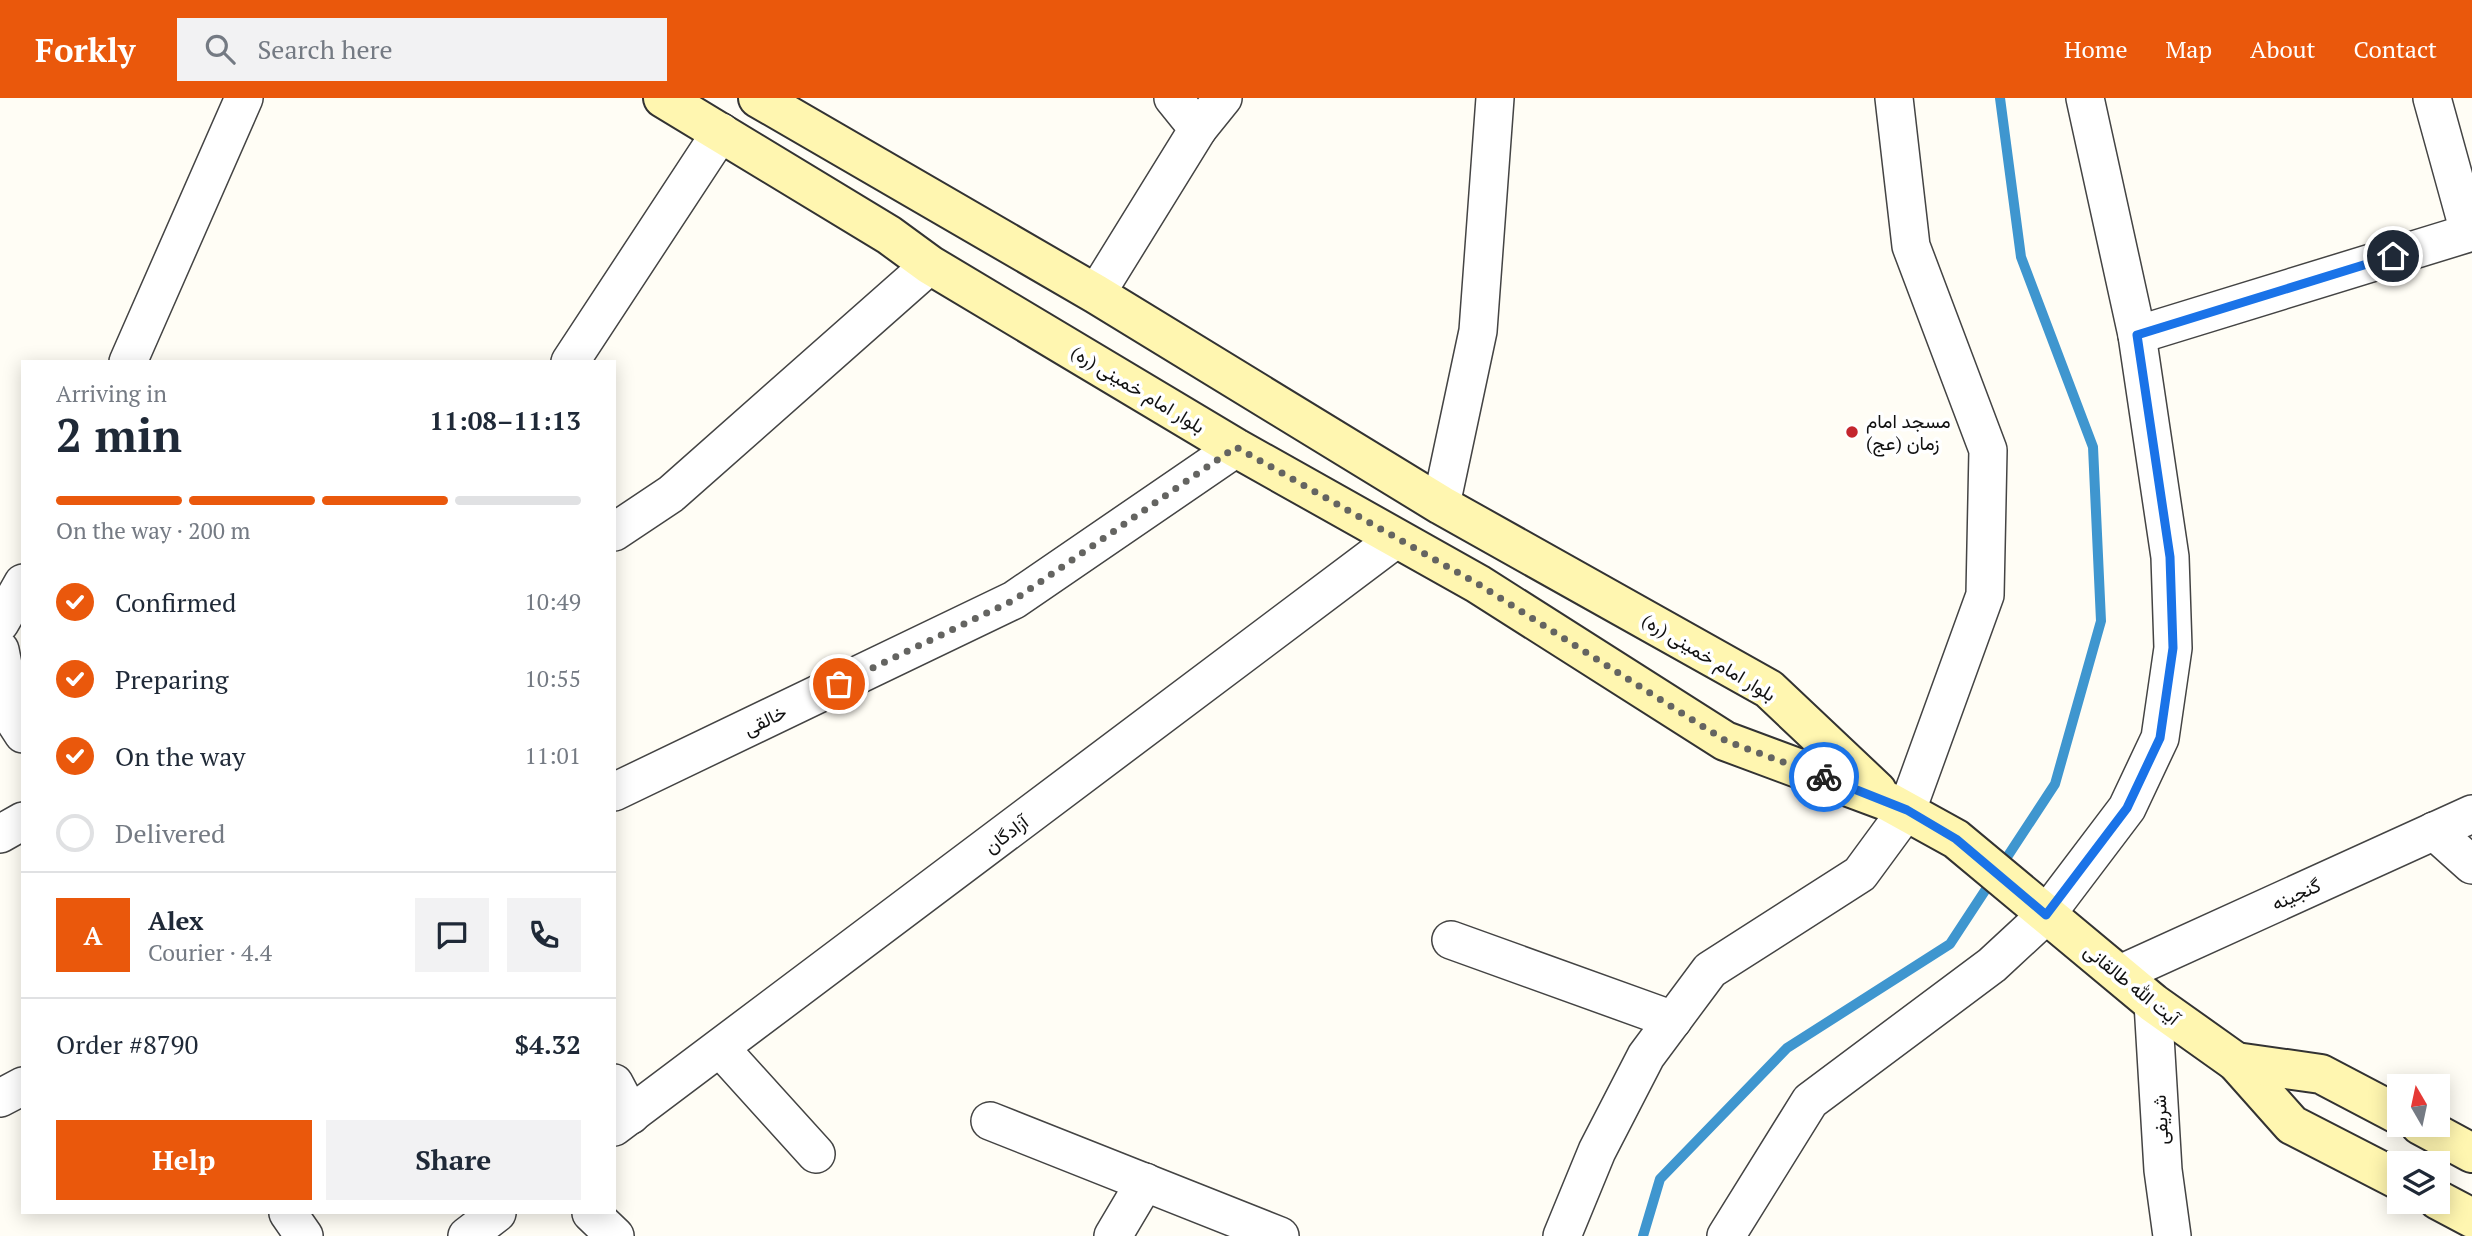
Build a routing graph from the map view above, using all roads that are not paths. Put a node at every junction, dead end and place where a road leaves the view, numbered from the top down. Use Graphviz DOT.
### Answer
graph roads {
  1 [pos="244,98"];
  2 [pos="663,98"];
  3 [pos="758,98"];
  4 [pos="1173,98"];
  5 [pos="1223,98"];
  6 [pos="1495,98"];
  7 [pos="1894,98"];
  8 [pos="2085,98"];
  9 [pos="2432,98"];
  10 [pos="1198,129"];
  11 [pos="720,132"];
  12 [pos="2471,232"];
  13 [pos="929,265"];
  14 [pos="1096,294"];
  15 [pos="2137,335"];
  16 [pos="129,360"];
  17 [pos="571,360"];
  18 [pos="1236,447"];
  19 [pos="1441,505"];
  20 [pos="616,531"];
  21 [pos="1396,539"];
  22 [pos="14,582"];
  23 [pos="0,624"];
  24 [pos="0,650"];
  25 [pos="21,731"];
  26 [pos="616,791"];
  27 [pos="1898,806"];
  28 [pos="2472,814"];
  29 [pos="21,822"];
  30 [pos="2434,831"];
  31 [pos="0,834"];
  32 [pos="2472,865"];
  33 [pos="2038,909"];
  34 [pos="1451,940"];
  35 [pos="2120,974"];
  36 [pos="2153,1003"];
  37 [pos="1673,1020"];
  38 [pos="720,1048"];
  39 [pos="2236,1062"];
  40 [pos="21,1087"];
  41 [pos="0,1098"];
  42 [pos="620,1108"];
  43 [pos="2387,1109"];
  44 [pos="990,1121"];
  45 [pos="2444,1138"];
  46 [pos="2472,1153"];
  47 [pos="816,1154"];
  48 [pos="2387,1174"];
  49 [pos="1144,1182"];
  50 [pos="2450,1206"];
  51 [pos="289,1214"];
  52 [pos="496,1214"];
  53 [pos="592,1214"];
  54 [pos="2472,1218"];
  55 [pos="304,1236"];
  56 [pos="467,1236"];
  57 [pos="615,1236"];
  58 [pos="1113,1236"];
  59 [pos="1280,1236"];
  60 [pos="1562,1236"];
  61 [pos="1726,1236"];
  62 [pos="2172,1236"];
  1 -- 16 [label="street"];
  2 -- 11 [label="main road, بلوار امام خمینی (ره)"];
  3 -- 14 [label="main road, بلوار امام خمینی (ره)"];
  4 -- 10 [label="street"];
  5 -- 10 [label="street"];
  6 -- 19 [label="street"];
  7 -- 27 [label="street"];
  8 -- 15 [label="street"];
  9 -- 12 [label="street"];
  10 -- 14 [label="street"];
  11 -- 13 [label="main road, بلوار امام خمینی (ره)"];
  11 -- 17 [label="street"];
  12 -- 15 [label="street"];
  13 -- 18 [label="main road, بلوار امام خمینی (ره)"];
  13 -- 20 [label="street"];
  14 -- 19 [label="main road, بلوار امام خمینی (ره)"];
  15 -- 33 [label="street"];
  18 -- 21 [label="main road, بلوار امام خمینی (ره)"];
  18 -- 26 [label="street, خالقی"];
  19 -- 27 [label="main road, بلوار امام خمینی (ره)"];
  21 -- 27 [label="main road, بلوار امام خمینی (ره)"];
  21 -- 38 [label="street, آزادگان"];
  22 -- 23 [label="street"];
  24 -- 25 [label="street"];
  27 -- 33 [label="main road, آیت الله طالقانی"];
  27 -- 37 [label="street"];
  28 -- 30 [label="street, گنجینه"];
  29 -- 31 [label="street"];
  30 -- 32 [label="street"];
  30 -- 35 [label="street, گنجینه"];
  33 -- 35 [label="main road, آیت الله طالقانی"];
  33 -- 61 [label="street"];
  34 -- 37 [label="street"];
  35 -- 36 [label="main road, آیت الله طالقانی"];
  36 -- 39 [label="main road, آیت الله طالقانی"];
  36 -- 62 [label="street, شریفی"];
  37 -- 60 [label="street"];
  38 -- 42 [label="street, آزادگان"];
  38 -- 47 [label="street"];
  39 -- 43 [label="main road"];
  39 -- 48 [label="main road"];
  40 -- 41 [label="street"];
  44 -- 49 [label="street"];
  45 -- 46 [label="main road"];
  49 -- 58 [label="street"];
  49 -- 59 [label="street"];
  50 -- 54 [label="main road"];
  51 -- 55 [label="street"];
  52 -- 56 [label="street"];
  53 -- 57 [label="street"];
}
